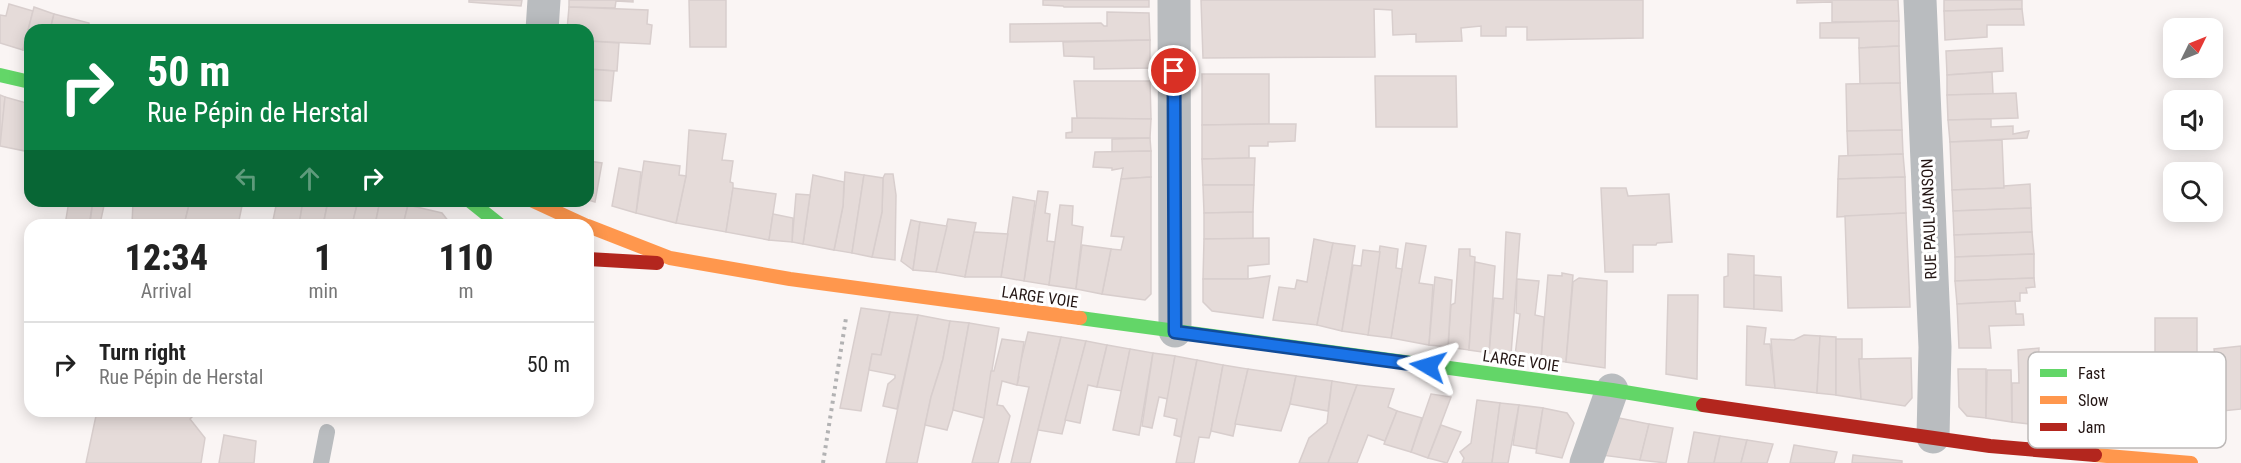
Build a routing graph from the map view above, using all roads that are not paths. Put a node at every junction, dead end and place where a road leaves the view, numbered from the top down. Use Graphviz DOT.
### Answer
graph roads {
  1 [pos="544,0"];
  2 [pos="1174,0"];
  3 [pos="1920,0"];
  4 [pos="542,24"];
  5 [pos="0,75"];
  6 [pos="24,81"];
  7 [pos="473,207"];
  8 [pos="491,207"];
  9 [pos="546,207"];
  10 [pos="478,216"];
  11 [pos="485,219"];
  12 [pos="571,219"];
  13 [pos="594,229"];
  14 [pos="670,258"];
  15 [pos="594,259"];
  16 [pos="1175,332"];
  17 [pos="1612,390"];
  18 [pos="327,432"];
  19 [pos="1932,437"];
  20 [pos="1990,454"];
  21 [pos="321,463"];
  22 [pos="1586,463"];
  23 [pos="2191,463"];
  1 -- 4 [label="street"];
  2 -- 16 [label="street"];
  3 -- 19 [label="street, RUE PAUL JANSON"];
  5 -- 6 [label="street"];
  7 -- 10 [label="street"];
  8 -- 10 [label="street"];
  9 -- 12 [label="street, LARGE VOIE"];
  10 -- 11 [label="street"];
  13 -- 14 [label="street, LARGE VOIE"];
  14 -- 15 [label="street, LARGE VOIE"];
  14 -- 16 [label="street, LARGE VOIE"];
  16 -- 17 [label="street, LARGE VOIE"];
  17 -- 19 [label="street, LARGE VOIE"];
  17 -- 22 [label="street"];
  18 -- 21 [label="lane"];
  19 -- 20 [label="street, LARGE VOIE"];
  20 -- 23 [label="street, LARGE VOIE"];
}
